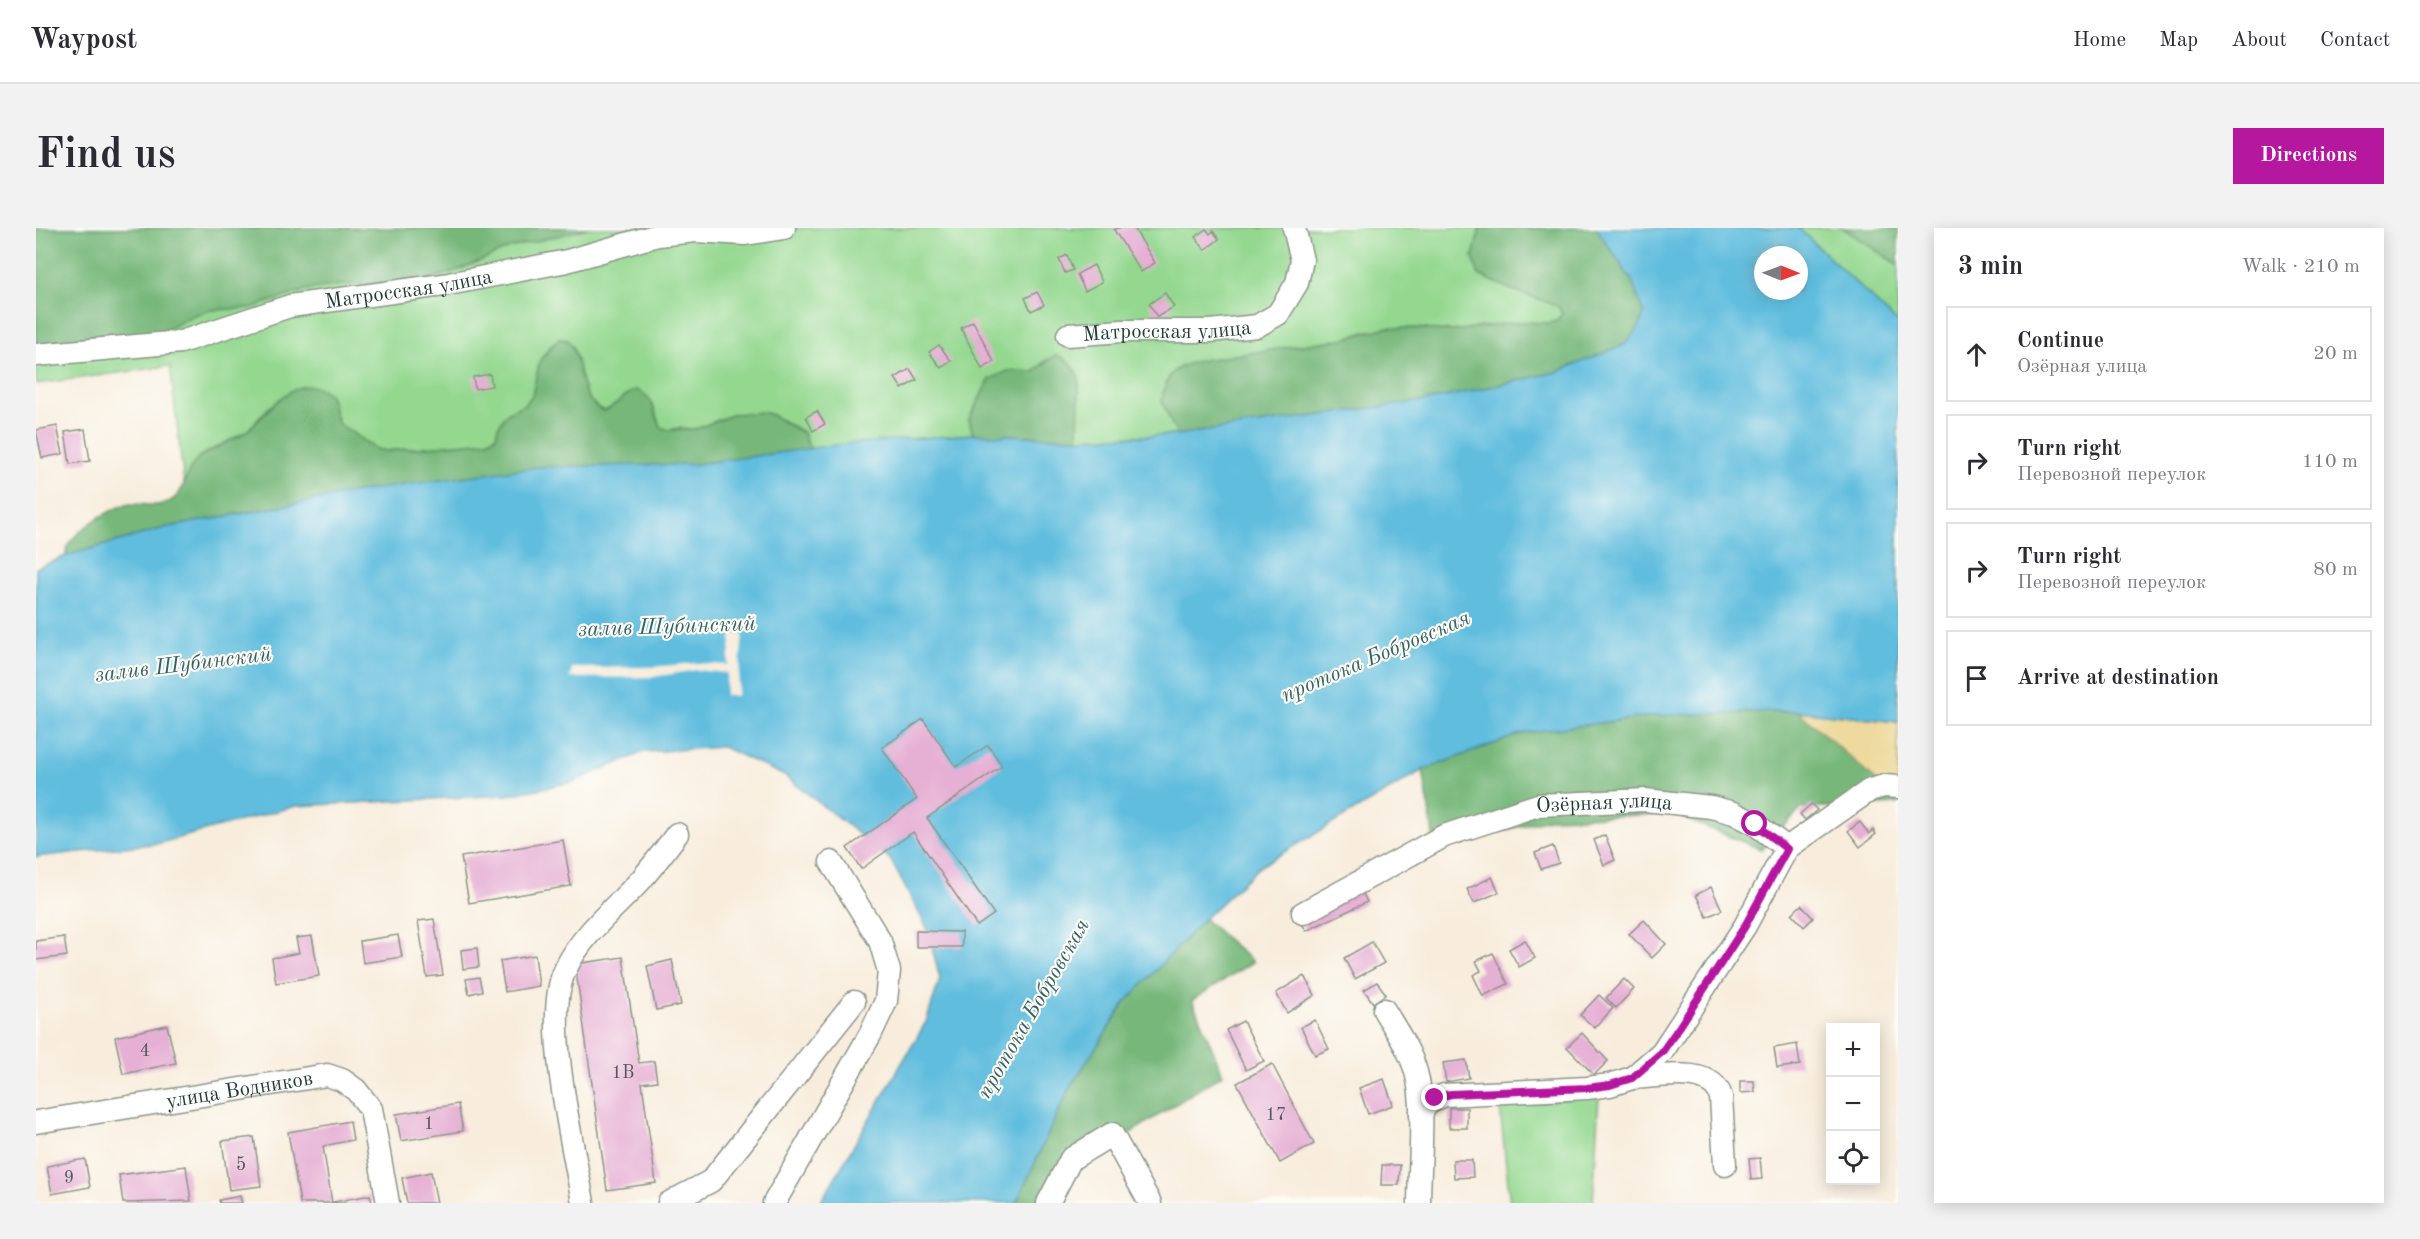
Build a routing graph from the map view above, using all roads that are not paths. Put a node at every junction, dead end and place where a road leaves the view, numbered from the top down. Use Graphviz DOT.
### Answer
graph roads {
  1 [pos="1294,228"];
  2 [pos="783,229"];
  3 [pos="1068,335"];
  4 [pos="36,355"];
  5 [pos="1898,787"];
  6 [pos="677,834"];
  7 [pos="1787,849"];
  8 [pos="831,862"];
  9 [pos="1303,913"];
  10 [pos="854,1002"];
  11 [pos="1384,1010"];
  12 [pos="1632,1078"];
  13 [pos="1421,1114"];
  14 [pos="36,1122"];
  15 [pos="1725,1165"];
  16 [pos="387,1203"];
  17 [pos="583,1203"];
  18 [pos="669,1203"];
  19 [pos="774,1203"];
  20 [pos="1048,1203"];
  21 [pos="1150,1203"];
  22 [pos="1419,1203"];
  1 -- 3 [label="street, Матросская улица"];
  2 -- 4 [label="street, Матросская улица"];
  5 -- 7 [label="street"];
  6 -- 17 [label="street"];
  7 -- 9 [label="street, Озёрная улица"];
  7 -- 12 [label="street"];
  8 -- 19 [label="street"];
  10 -- 18 [label="street"];
  11 -- 13 [label="street"];
  12 -- 13 [label="street"];
  12 -- 15 [label="street"];
  13 -- 22 [label="street"];
  14 -- 16 [label="street, улица Водников"];
  20 -- 21 [label="street"];
}
